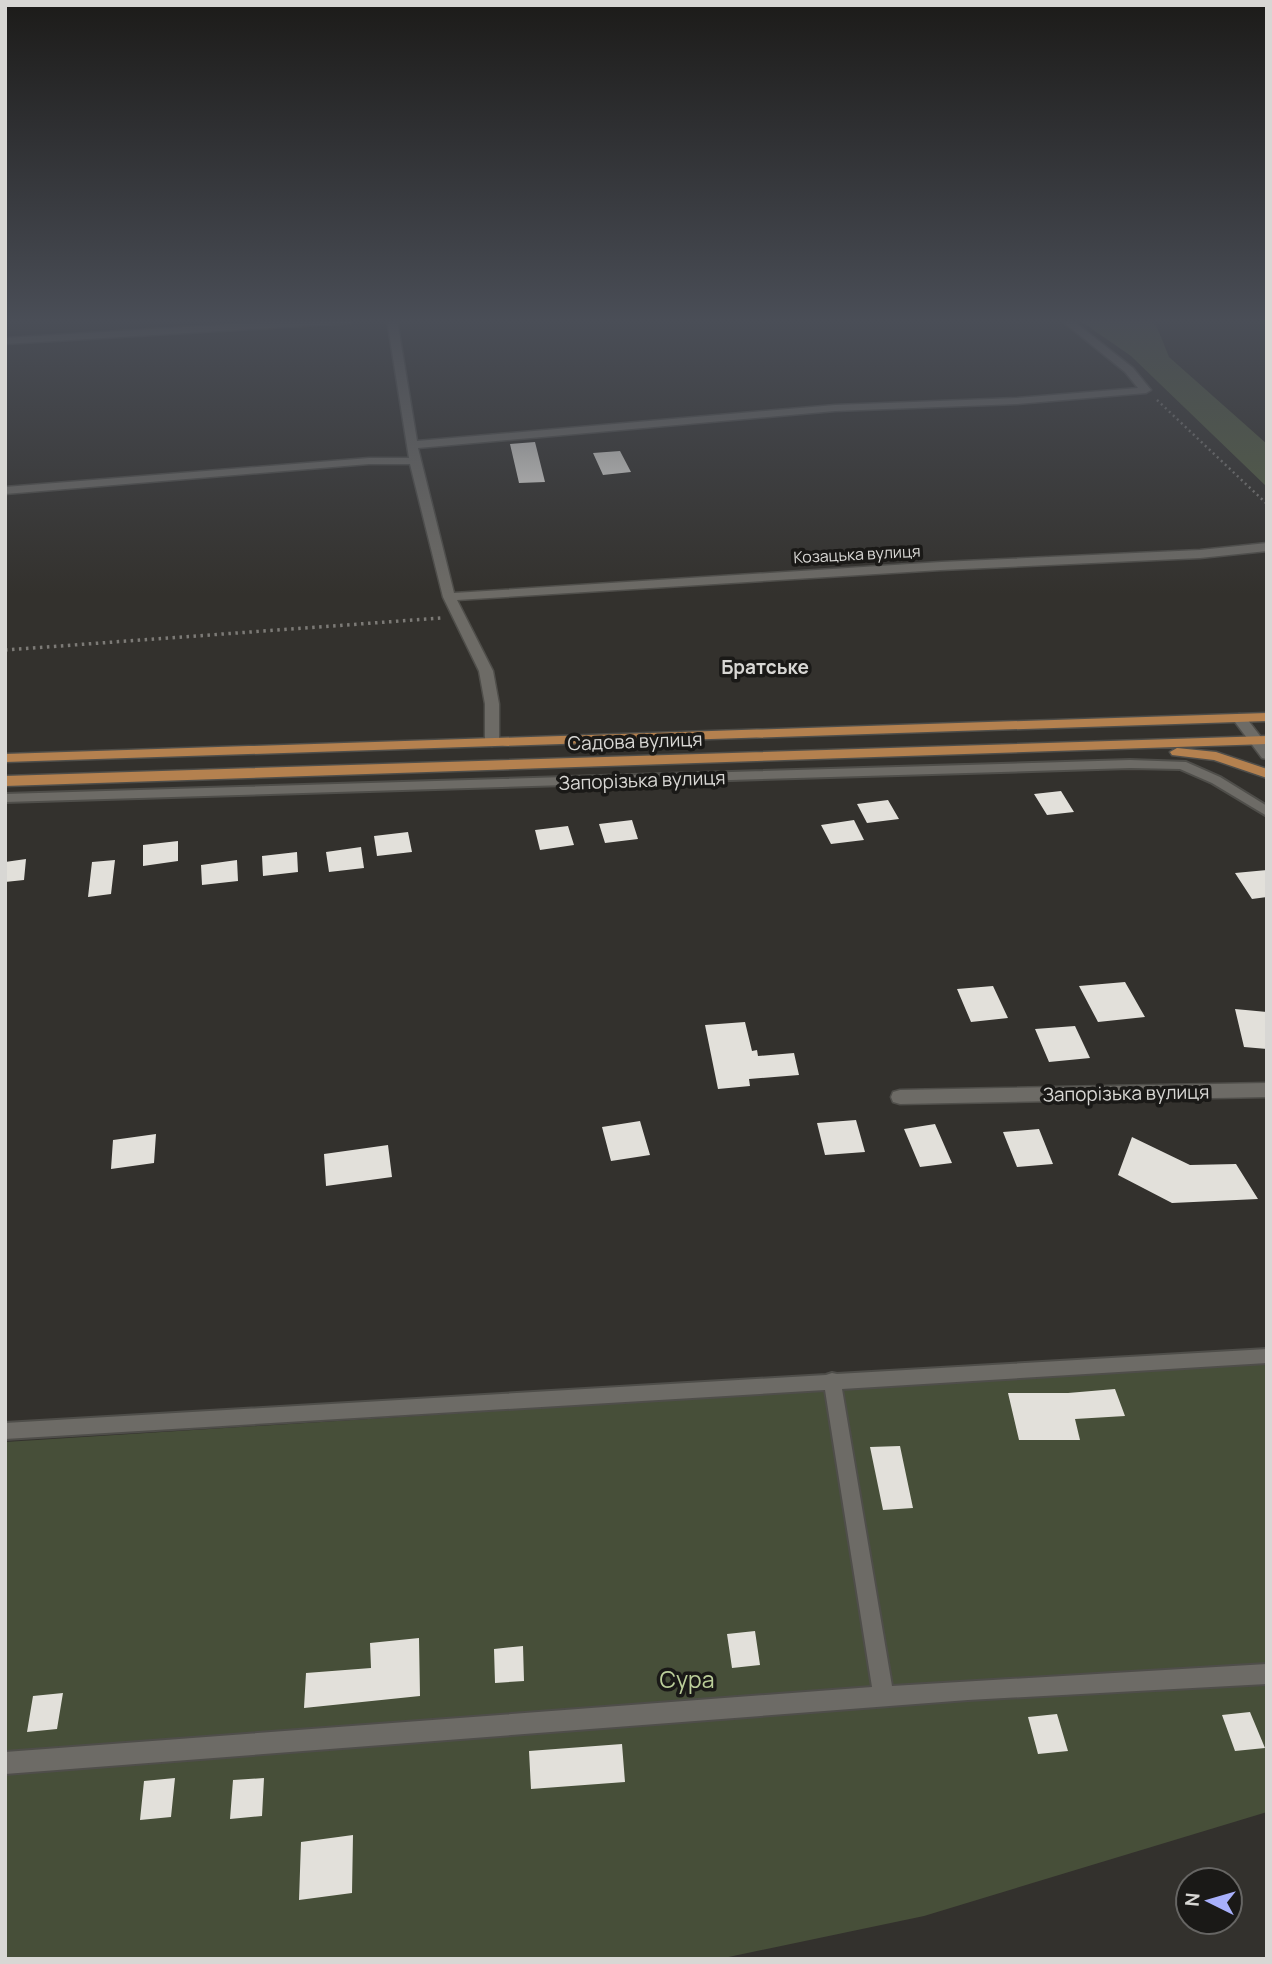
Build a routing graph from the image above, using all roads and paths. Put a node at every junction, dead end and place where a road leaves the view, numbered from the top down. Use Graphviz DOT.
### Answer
graph roads {
  1 [pos="408,412"];
  2 [pos="793,412"];
  3 [pos="1169,412"];
  4 [pos="414,445"];
  5 [pos="415,461"];
  6 [pos="5,491"];
  7 [pos="1267,504"];
  8 [pos="1267,547"];
  9 [pos="449,597"];
  10 [pos="459,617"];
  11 [pos="5,650"];
  12 [pos="1267,717"];
  13 [pos="1239,718"];
  14 [pos="1260,740"];
  15 [pos="492,742"];
  16 [pos="1114,745"];
  17 [pos="1267,755"];
  18 [pos="5,758"];
  19 [pos="1267,774"];
  20 [pos="5,781"];
  21 [pos="5,798"];
  22 [pos="1267,812"];
  23 [pos="1267,1090"];
  24 [pos="900,1097"];
  25 [pos="1267,1356"];
  26 [pos="832,1380"];
  27 [pos="5,1431"];
  28 [pos="1267,1674"];
  29 [pos="884,1698"];
  30 [pos="5,1763"];
  1 -- 4 [label="street"];
  2 -- 4 [label="street"];
  3 -- 7 [label="path"];
  4 -- 5 [label="street"];
  5 -- 6 [label="street"];
  5 -- 9 [label="street"];
  8 -- 9 [label="street, Козацька вулиця"];
  9 -- 10 [label="street"];
  10 -- 11 [label="path"];
  10 -- 15 [label="street"];
  12 -- 13 [label="main road, Садова вулиця"];
  13 -- 14 [label="street"];
  13 -- 15 [label="main road, Садова вулиця"];
  14 -- 16 [label="main road, Садова вулиця"];
  14 -- 17 [label="street"];
  15 -- 18 [label="main road, Садова вулиця"];
  16 -- 19 [label="main road"];
  16 -- 20 [label="main road, Садова вулиця"];
  21 -- 22 [label="lane, Запорізька вулиця"];
  23 -- 24 [label="street, Запорізька вулиця"];
  25 -- 26 [label="lane"];
  26 -- 27 [label="lane"];
  26 -- 29 [label="lane"];
  28 -- 29 [label="lane"];
  29 -- 30 [label="lane"];
}
